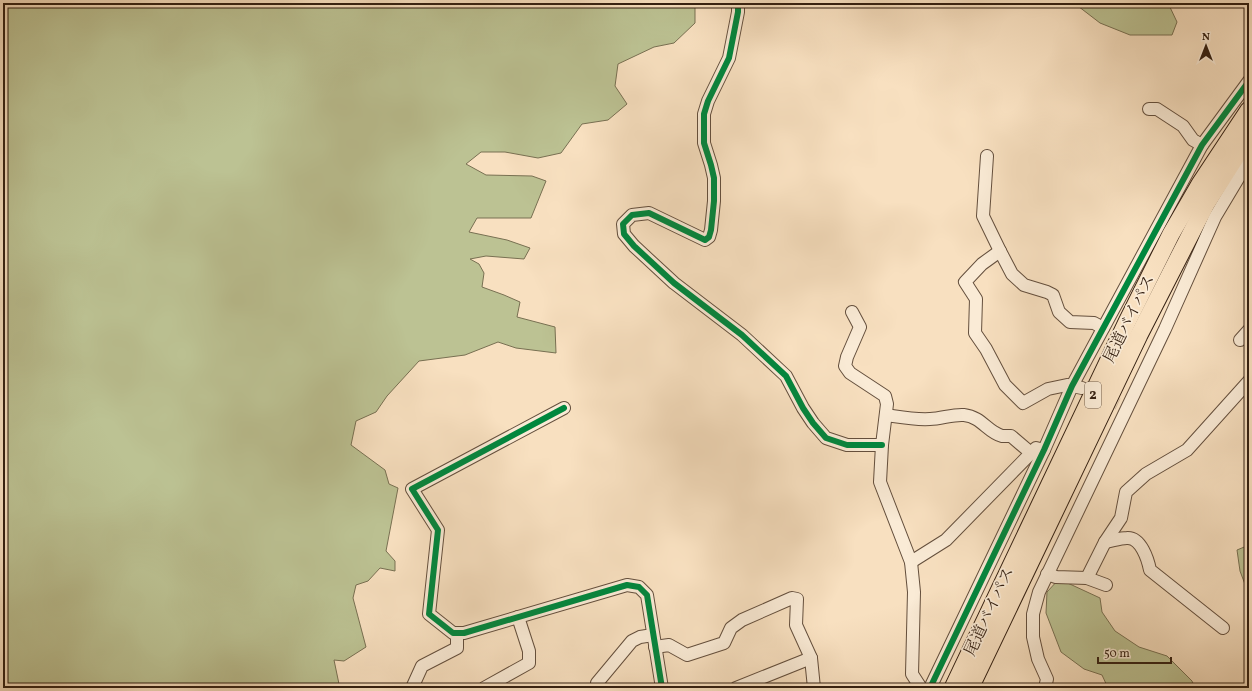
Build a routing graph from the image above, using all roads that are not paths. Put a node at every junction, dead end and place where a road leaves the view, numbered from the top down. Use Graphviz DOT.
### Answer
graph roads {
  1 [pos="738,3"];
  2 [pos="1249,81"];
  3 [pos="1150,109"];
  4 [pos="1249,110"];
  5 [pos="1249,136"];
  6 [pos="1202,145"];
  7 [pos="987,156"];
  8 [pos="1248,166"];
  9 [pos="1000,251"];
  10 [pos="852,312"];
  11 [pos="1103,328"];
  12 [pos="1249,330"];
  13 [pos="1240,340"];
  14 [pos="1249,381"];
  15 [pos="1077,387"];
  16 [pos="564,408"];
  17 [pos="886,415"];
  18 [pos="882,445"];
  19 [pos="1044,450"];
  20 [pos="1031,453"];
  21 [pos="1105,542"];
  22 [pos="911,562"];
  23 [pos="1047,574"];
  24 [pos="1087,578"];
  25 [pos="1106,585"];
  26 [pos="518,617"];
  27 [pos="1223,628"];
  28 [pos="457,633"];
  29 [pos="654,641"];
  30 [pos="811,658"];
  31 [pos="412,688"];
  32 [pos="484,688"];
  33 [pos="597,688"];
  34 [pos="662,688"];
  35 [pos="736,688"];
  36 [pos="814,688"];
  37 [pos="921,688"];
  38 [pos="930,688"];
  39 [pos="953,688"];
  40 [pos="970,688"];
  41 [pos="1045,688"];
  1 -- 18 [label="street"];
  2 -- 6 [label="street"];
  3 -- 6 [label="street"];
  4 -- 39 [label="highway, 尾道バイパス / 2"];
  5 -- 40 [label="highway, 尾道バイパス / 2"];
  6 -- 11 [label="street"];
  7 -- 9 [label="street"];
  8 -- 23 [label="street"];
  9 -- 11 [label="street"];
  9 -- 15 [label="street"];
  10 -- 17 [label="street"];
  11 -- 15 [label="street"];
  12 -- 13 [label="street"];
  14 -- 21 [label="street"];
  15 -- 19 [label="street"];
  16 -- 28 [label="street"];
  17 -- 18 [label="street"];
  17 -- 20 [label="street"];
  18 -- 22 [label="street"];
  19 -- 20 [label="street"];
  19 -- 38 [label="street"];
  20 -- 22 [label="street"];
  21 -- 24 [label="street"];
  21 -- 27 [label="street"];
  22 -- 37 [label="street"];
  23 -- 24 [label="street"];
  23 -- 41 [label="street"];
  24 -- 25 [label="street"];
  26 -- 28 [label="street"];
  26 -- 29 [label="street"];
  26 -- 32 [label="street"];
  28 -- 31 [label="street"];
  29 -- 30 [label="street"];
  29 -- 33 [label="street"];
  29 -- 34 [label="street"];
  30 -- 35 [label="street"];
  30 -- 36 [label="street"];
}
